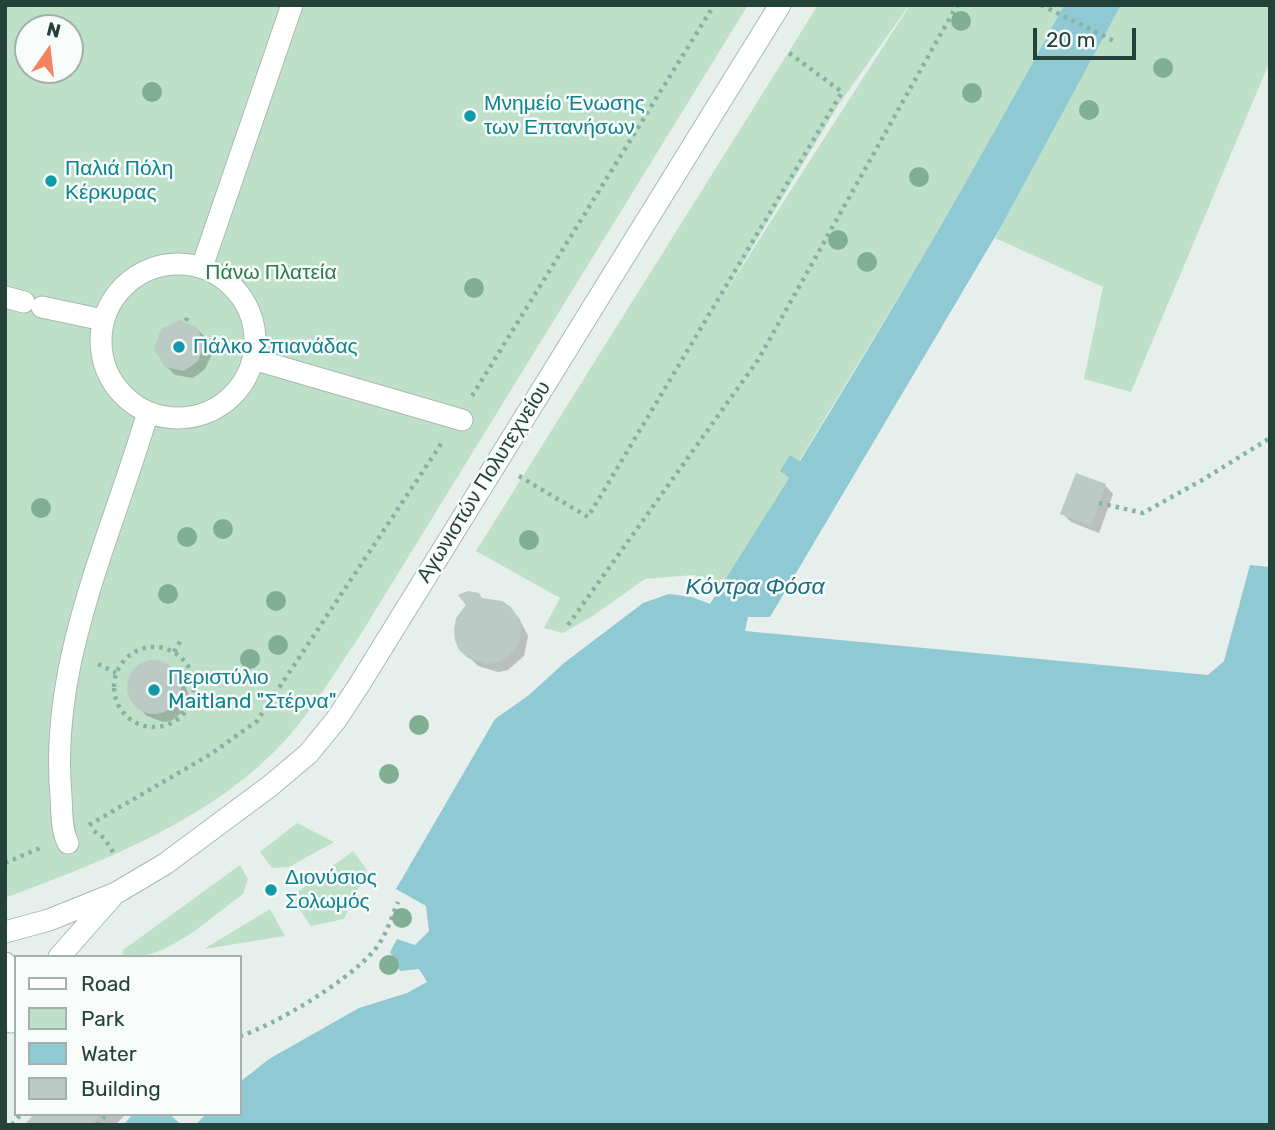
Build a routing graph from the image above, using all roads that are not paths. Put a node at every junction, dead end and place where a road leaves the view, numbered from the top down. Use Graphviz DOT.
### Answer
graph roads {
  1 [pos="292,5"];
  2 [pos="780,5"];
  3 [pos="202,267"];
  4 [pos="24,302"];
  5 [pos="103,320"];
  6 [pos="253,359"];
  7 [pos="148,412"];
  8 [pos="460,419"];
  9 [pos="67,841"];
  10 [pos="116,893"];
  11 [pos="5,932"];
  12 [pos="61,955"];
  13 [pos="5,963"];
  14 [pos="11,1023"];
  1 -- 3 [label="street"];
  2 -- 10 [label="street, Αγωνιστών Πολυτεχνείου"];
  3 -- 5 [label="street"];
  3 -- 6 [label="street"];
  4 -- 5 [label="street"];
  5 -- 7 [label="street"];
  6 -- 7 [label="street"];
  6 -- 8 [label="street"];
  7 -- 9 [label="street"];
  10 -- 11 [label="street"];
  10 -- 12 [label="street"];
  13 -- 14 [label="street"];
}
